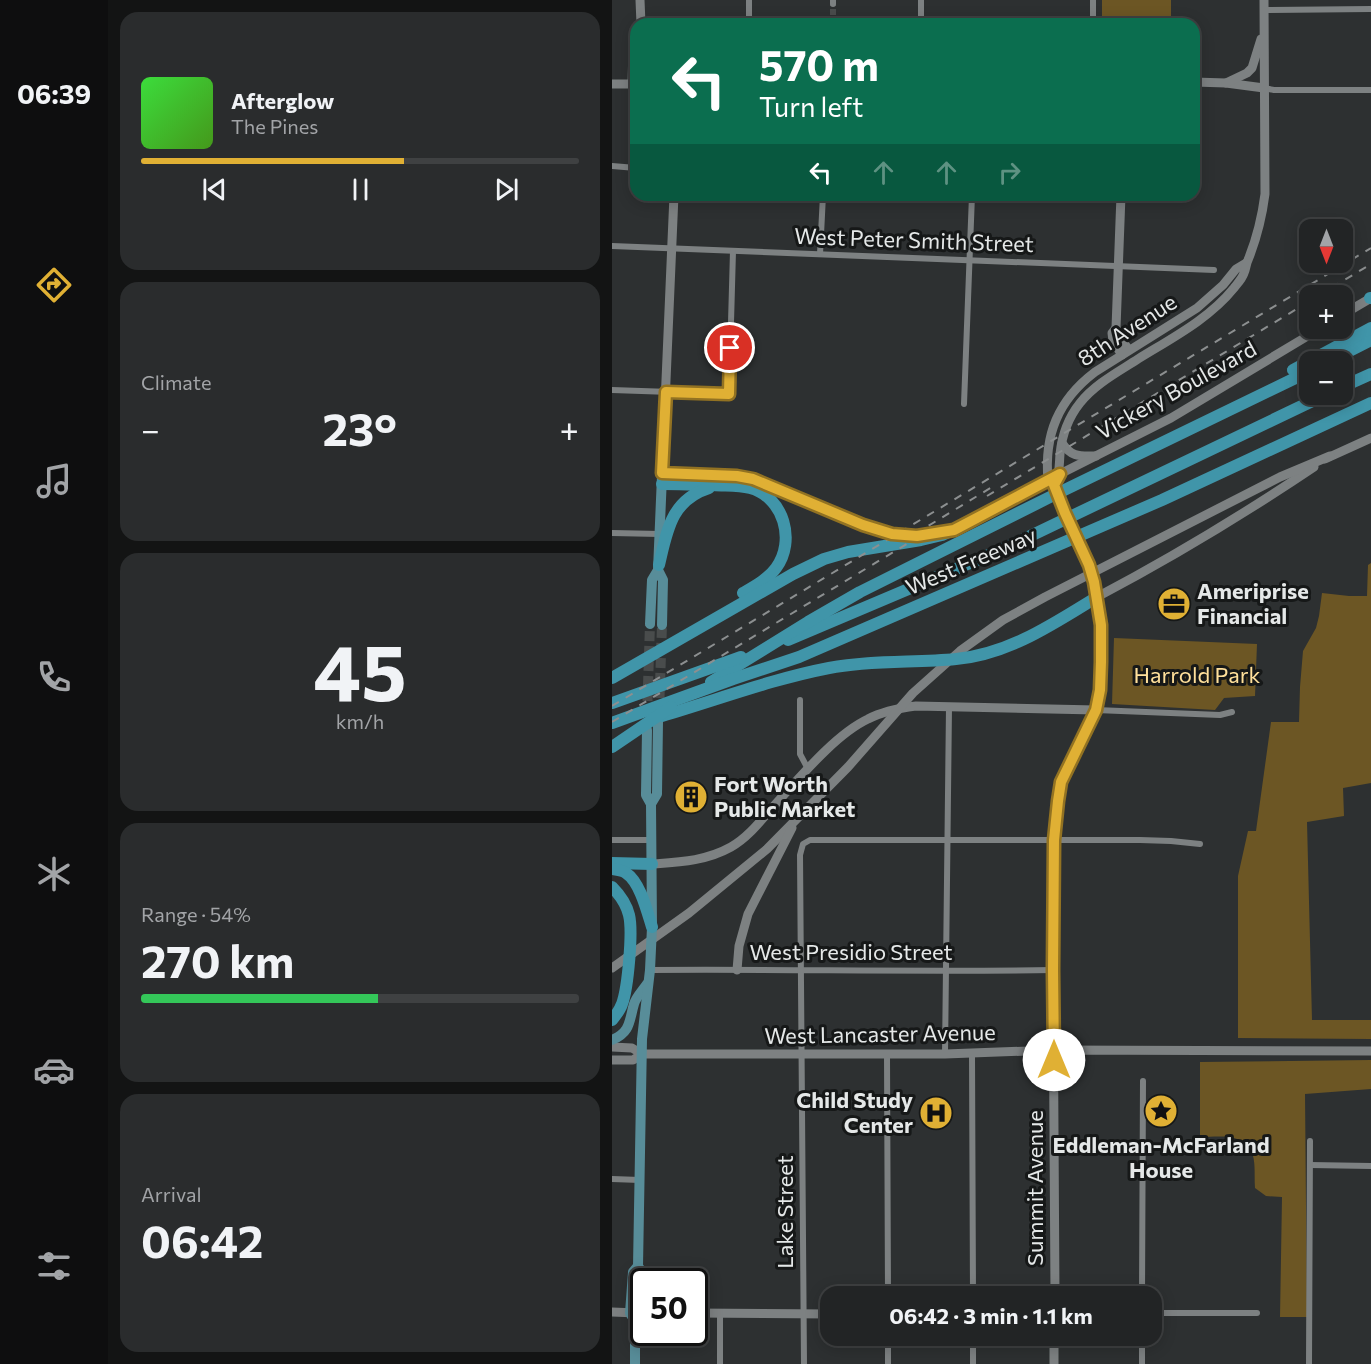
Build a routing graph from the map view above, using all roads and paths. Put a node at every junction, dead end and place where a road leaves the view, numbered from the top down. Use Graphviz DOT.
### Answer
graph roads {
  1 [pos="640,0"];
  2 [pos="749,0"];
  3 [pos="921,0"];
  4 [pos="1093,0"];
  5 [pos="1264,5"];
  6 [pos="1371,9"];
  7 [pos="641,18"];
  8 [pos="749,18"];
  9 [pos="921,18"];
  10 [pos="1093,18"];
  11 [pos="1263,31"];
  12 [pos="1200,82"];
  13 [pos="1227,83"];
  14 [pos="612,84"];
  15 [pos="630,84"];
  16 [pos="1264,88"];
  17 [pos="1371,90"];
  18 [pos="612,166"];
  19 [pos="630,168"];
  20 [pos="674,201"];
  21 [pos="823,201"];
  22 [pos="972,201"];
  23 [pos="1121,201"];
  24 [pos="612,246"];
  25 [pos="672,248"];
  26 [pos="733,251"];
  27 [pos="820,254"];
  28 [pos="969,261"];
  29 [pos="1246,263"];
  30 [pos="1119,266"];
  31 [pos="1214,270"];
  32 [pos="1371,298"];
  33 [pos="1353,309"];
  34 [pos="1371,328"];
  35 [pos="1302,339"];
  36 [pos="1371,340"];
  37 [pos="1350,351"];
  38 [pos="1125,352"];
  39 [pos="1371,374"];
  40 [pos="1299,375"];
  41 [pos="1353,382"];
  42 [pos="612,390"];
  43 [pos="666,392"];
  44 [pos="1371,403"];
  45 [pos="964,404"];
  46 [pos="1304,405"];
  47 [pos="1371,438"];
  48 [pos="1062,443"];
  49 [pos="1161,444"];
  50 [pos="1098,456"];
  51 [pos="1330,456"];
  52 [pos="1060,474"];
  53 [pos="662,478"];
  54 [pos="1050,479"];
  55 [pos="721,486"];
  56 [pos="954,530"];
  57 [pos="612,532"];
  58 [pos="660,534"];
  59 [pos="658,567"];
  60 [pos="1097,594"];
  61 [pos="650,624"];
  62 [pos="662,624"];
  63 [pos="669,646"];
  64 [pos="612,678"];
  65 [pos="800,700"];
  66 [pos="612,703"];
  67 [pos="949,707"];
  68 [pos="1096,710"];
  69 [pos="1232,712"];
  70 [pos="612,723"];
  71 [pos="658,723"];
  72 [pos="647,730"];
  73 [pos="612,731"];
  74 [pos="612,747"];
  75 [pos="808,768"];
  76 [pos="651,804"];
  77 [pos="798,817"];
  78 [pos="612,840"];
  79 [pos="651,840"];
  80 [pos="1054,840"];
  81 [pos="947,841"];
  82 [pos="1200,844"];
  83 [pos="612,863"];
  84 [pos="652,864"];
  85 [pos="612,869"];
  86 [pos="612,886"];
  87 [pos="652,927"];
  88 [pos="612,969"];
  89 [pos="650,970"];
  90 [pos="737,970"];
  91 [pos="801,970"];
  92 [pos="1053,970"];
  93 [pos="946,972"];
  94 [pos="648,984"];
  95 [pos="612,1020"];
  96 [pos="612,1040"];
  97 [pos="612,1047"];
  98 [pos="1054,1050"];
  99 [pos="1371,1051"];
  100 [pos="642,1054"];
  101 [pos="887,1054"];
  102 [pos="945,1054"];
  103 [pos="972,1054"];
  104 [pos="801,1055"];
  105 [pos="612,1060"];
  106 [pos="1143,1081"];
  107 [pos="1310,1141"];
  108 [pos="1310,1165"];
  109 [pos="1371,1166"];
  110 [pos="612,1179"];
  111 [pos="640,1180"];
  112 [pos="636,1268"];
  113 [pos="888,1286"];
  114 [pos="973,1286"];
  115 [pos="1055,1286"];
  116 [pos="1142,1286"];
  117 [pos="612,1312"];
  118 [pos="708,1313"];
  119 [pos="720,1313"];
  120 [pos="1162,1313"];
  121 [pos="1257,1313"];
  122 [pos="630,1314"];
  123 [pos="803,1314"];
  124 [pos="820,1314"];
  125 [pos="636,1346"];
  126 [pos="888,1346"];
  127 [pos="973,1346"];
  128 [pos="1054,1346"];
  129 [pos="1142,1346"];
  130 [pos="635,1364"];
  131 [pos="720,1364"];
  132 [pos="804,1364"];
  133 [pos="888,1364"];
  134 [pos="973,1364"];
  135 [pos="1054,1364"];
  136 [pos="1142,1364"];
  137 [pos="1309,1364"];
  1 -- 7 [label="main road"];
  2 -- 8 [label="street"];
  3 -- 9 [label="street"];
  4 -- 10 [label="street"];
  5 -- 6 [label="street"];
  5 -- 11 [label="main road, 8th Avenue"];
  11 -- 13 [label="main road"];
  11 -- 16 [label="main road, 8th Avenue"];
  12 -- 13 [label="main road"];
  13 -- 16 [label="main road"];
  14 -- 15 [label="main road"];
  16 -- 17 [label="street"];
  16 -- 29 [label="main road, 8th Avenue"];
  18 -- 19 [label="street"];
  20 -- 25 [label="main road"];
  21 -- 27 [label="street"];
  22 -- 28 [label="street"];
  23 -- 30 [label="main road"];
  24 -- 25 [label="street, West Peter Smith Street"];
  25 -- 26 [label="street, West Peter Smith Street"];
  25 -- 43 [label="main road"];
  26 -- 27 [label="street, West Peter Smith Street"];
  26 -- 43 [label="street"];
  27 -- 28 [label="street, West Peter Smith Street"];
  28 -- 30 [label="street, West Peter Smith Street"];
  28 -- 45 [label="street"];
  29 -- 38 [label="main road, 8th Avenue"];
  29 -- 48 [label="main road, 8th Avenue"];
  30 -- 31 [label="street, West Peter Smith Street"];
  30 -- 38 [label="main road"];
  32 -- 33 [label="main road"];
  34 -- 49 [label="highway"];
  35 -- 50 [label="main road, Vickery Boulevard"];
  36 -- 37 [label="highway"];
  38 -- 54 [label="main road, 8th Avenue"];
  39 -- 41 [label="highway"];
  40 -- 49 [label="highway"];
  42 -- 43 [label="street"];
  43 -- 53 [label="main road"];
  44 -- 70 [label="highway, West Freeway"];
  46 -- 66 [label="highway, West Freeway"];
  47 -- 51 [label="main road"];
  48 -- 50 [label="main road"];
  48 -- 52 [label="main road, 8th Avenue"];
  49 -- 74 [label="highway"];
  50 -- 52 [label="main road, Vickery Boulevard"];
  51 -- 60 [label="main road"];
  51 -- 77 [label="main road"];
  52 -- 54 [label="main road, Vickery Boulevard"];
  53 -- 55 [label="highway"];
  53 -- 56 [label="highway"];
  53 -- 58 [label="main road"];
  54 -- 56 [label="highway"];
  54 -- 60 [label="main road, Summit Avenue"];
  55 -- 59 [label="highway"];
  55 -- 63 [label="highway"];
  56 -- 63 [label="highway"];
  57 -- 58 [label="street"];
  58 -- 59 [label="main road"];
  59 -- 61 [label="main road"];
  59 -- 62 [label="main road"];
  60 -- 68 [label="main road, Summit Avenue"];
  60 -- 73 [label="highway"];
  63 -- 64 [label="highway"];
  65 -- 75 [label="street"];
  67 -- 68 [label="main road"];
  67 -- 75 [label="main road"];
  67 -- 81 [label="street"];
  68 -- 69 [label="street"];
  68 -- 80 [label="main road, Summit Avenue"];
  71 -- 76 [label="main road"];
  72 -- 76 [label="main road"];
  75 -- 84 [label="main road"];
  76 -- 79 [label="main road"];
  77 -- 88 [label="main road"];
  77 -- 90 [label="main road"];
  78 -- 79 [label="street"];
  79 -- 84 [label="main road"];
  80 -- 81 [label="street"];
  80 -- 82 [label="street"];
  80 -- 92 [label="main road, Summit Avenue"];
  81 -- 91 [label="street, Lake Street"];
  81 -- 93 [label="street"];
  83 -- 84 [label="highway"];
  84 -- 87 [label="main road"];
  85 -- 87 [label="highway"];
  86 -- 95 [label="highway"];
  87 -- 89 [label="main road"];
  89 -- 90 [label="street, West Presidio Street"];
  89 -- 94 [label="main road"];
  90 -- 91 [label="street, West Presidio Street"];
  91 -- 93 [label="street, West Presidio Street"];
  91 -- 104 [label="street, Lake Street"];
  92 -- 93 [label="street, West Presidio Street"];
  92 -- 98 [label="main road, Summit Avenue"];
  93 -- 102 [label="street"];
  94 -- 96 [label="main road"];
  94 -- 100 [label="main road"];
  97 -- 100 [label="main road, West Lancaster Avenue"];
  98 -- 99 [label="main road, West Lancaster Avenue"];
  98 -- 103 [label="main road, West Lancaster Avenue"];
  98 -- 115 [label="main road, Summit Avenue"];
  100 -- 104 [label="main road, West Lancaster Avenue"];
  100 -- 105 [label="main road, West Lancaster Avenue"];
  100 -- 111 [label="main road"];
  101 -- 102 [label="main road, West Lancaster Avenue"];
  101 -- 104 [label="main road, West Lancaster Avenue"];
  101 -- 113 [label="street"];
  102 -- 103 [label="main road, West Lancaster Avenue"];
  103 -- 114 [label="street"];
  104 -- 123 [label="street, Lake Street"];
  106 -- 116 [label="street"];
  107 -- 108 [label="street"];
  108 -- 109 [label="street"];
  108 -- 137 [label="street"];
  110 -- 111 [label="street"];
  111 -- 112 [label="main road"];
  117 -- 122 [label="main road"];
  118 -- 119 [label="main road"];
  119 -- 123 [label="main road"];
  119 -- 131 [label="street"];
  120 -- 121 [label="street"];
  123 -- 124 [label="main road"];
  123 -- 132 [label="street, Lake Street"];
  125 -- 130 [label="main road"];
  126 -- 133 [label="street"];
  127 -- 134 [label="street"];
  128 -- 135 [label="main road"];
  129 -- 136 [label="street"];
}
